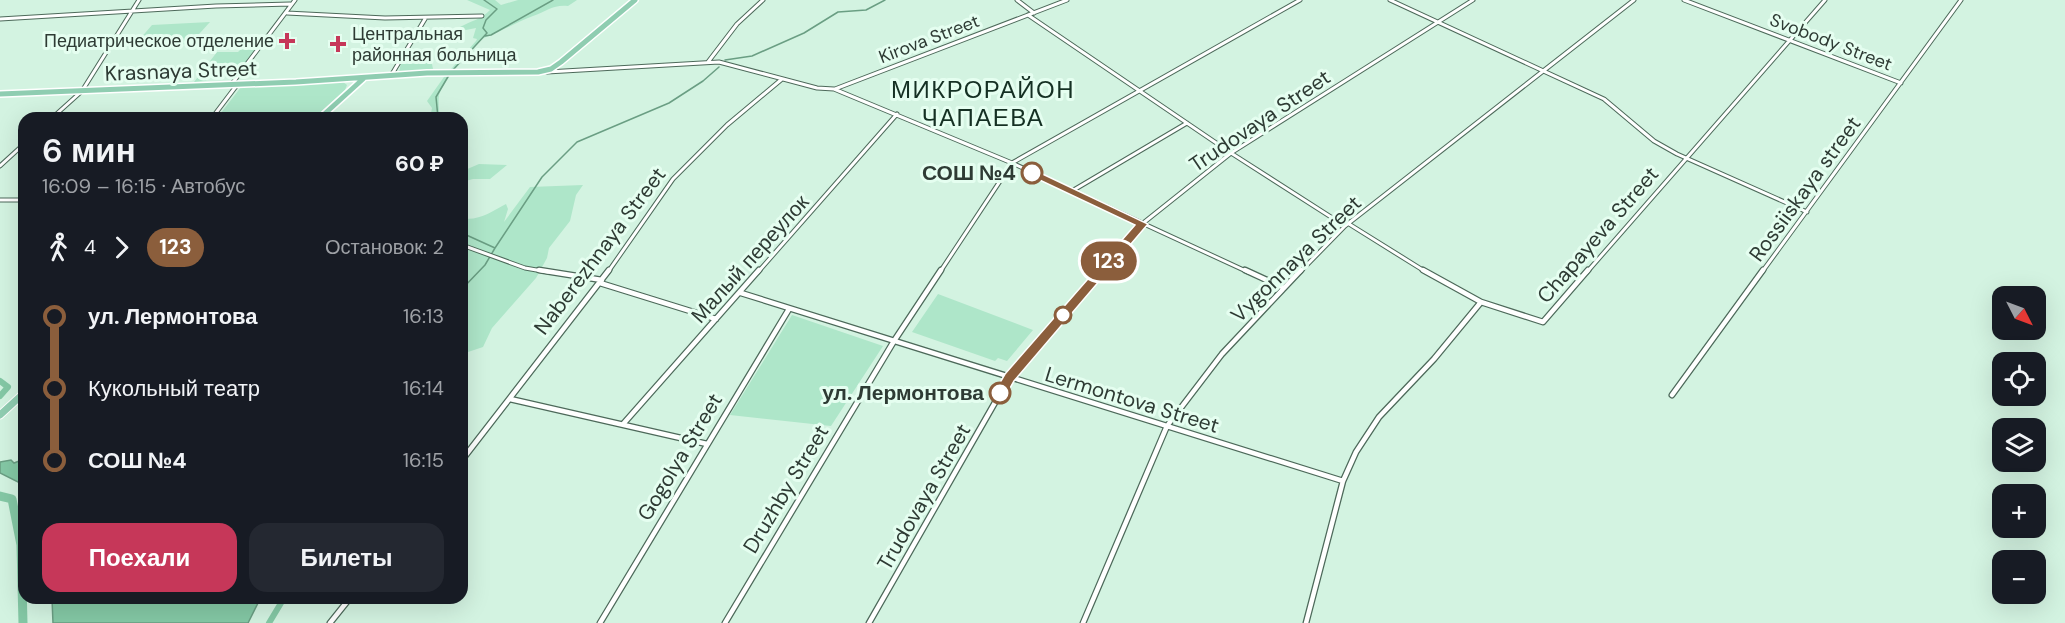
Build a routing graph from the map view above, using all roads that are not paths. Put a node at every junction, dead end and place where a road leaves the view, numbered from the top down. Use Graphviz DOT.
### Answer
graph roads {
  1 [pos="139,0"];
  2 [pos="282,0"];
  3 [pos="295,0"];
  4 [pos="634,0"];
  5 [pos="763,0"];
  6 [pos="1017,0"];
  7 [pos="1066,0"];
  8 [pos="1300,0"];
  9 [pos="1390,0"];
  10 [pos="1473,0"];
  11 [pos="1634,0"];
  12 [pos="1684,0"];
  13 [pos="1825,0"];
  14 [pos="1961,0"];
  15 [pos="290,4"];
  16 [pos="280,5"];
  17 [pos="134,11"];
  18 [pos="287,13"];
  19 [pos="1034,13"];
  20 [pos="1028,15"];
  21 [pos="482,16"];
  22 [pos="0,19"];
  23 [pos="426,19"];
  24 [pos="1438,22"];
  25 [pos="1789,41"];
  26 [pos="561,62"];
  27 [pos="708,62"];
  28 [pos="566,71"];
  29 [pos="1544,71"];
  30 [pos="538,72"];
  31 [pos="392,74"];
  32 [pos="363,78"];
  33 [pos="783,79"];
  34 [pos="1901,83"];
  35 [pos="234,85"];
  36 [pos="834,89"];
  37 [pos="82,91"];
  38 [pos="1139,92"];
  39 [pos="0,94"];
  40 [pos="59,112"];
  41 [pos="216,112"];
  42 [pos="326,112"];
  43 [pos="897,114"];
  44 [pos="1187,123"];
  45 [pos="18,149"];
  46 [pos="1231,153"];
  47 [pos="1687,159"];
  48 [pos="1012,164"];
  49 [pos="0,165"];
  50 [pos="1072,191"];
  51 [pos="0,200"];
  52 [pos="18,200"];
  53 [pos="1807,212"];
  54 [pos="1142,224"];
  55 [pos="1347,225"];
  56 [pos="468,247"];
  57 [pos="601,282"];
  58 [pos="1284,288"];
  59 [pos="741,293"];
  60 [pos="1481,302"];
  61 [pos="789,309"];
  62 [pos="716,320"];
  63 [pos="894,341"];
  64 [pos="1009,378"];
  65 [pos="1672,395"];
  66 [pos="18,398"];
  67 [pos="510,399"];
  68 [pos="0,415"];
  69 [pos="624,423"];
  70 [pos="1167,426"];
  71 [pos="707,444"];
  72 [pos="468,452"];
  73 [pos="1343,481"];
  74 [pos="345,604"];
  75 [pos="330,623"];
  76 [pos="600,623"];
  77 [pos="725,623"];
  78 [pos="869,623"];
  79 [pos="1083,623"];
  80 [pos="1306,623"];
  1 -- 17 [label="street"];
  2 -- 16 [label="street"];
  3 -- 15 [label="street"];
  4 -- 26 [label="main road"];
  5 -- 27 [label="street"];
  6 -- 19 [label="street"];
  7 -- 19 [label="street, Kirova Street"];
  8 -- 38 [label="street"];
  9 -- 24 [label="street"];
  10 -- 24 [label="street, Trudovaya Street"];
  11 -- 29 [label="street, Vygonnaya Street"];
  12 -- 25 [label="street, Svobody Street"];
  13 -- 25 [label="street, Chapayeva Street"];
  14 -- 34 [label="street, Rossiiskaya street"];
  15 -- 16 [label="street"];
  15 -- 18 [label="street"];
  16 -- 17 [label="street"];
  17 -- 22 [label="street"];
  17 -- 37 [label="street"];
  18 -- 23 [label="street"];
  18 -- 35 [label="street"];
  19 -- 20 [label="street, Kirova Street"];
  20 -- 36 [label="street, Kirova Street"];
  20 -- 38 [label="street"];
  21 -- 23 [label="street"];
  23 -- 31 [label="street"];
  24 -- 29 [label="street"];
  24 -- 46 [label="street, Trudovaya Street"];
  25 -- 34 [label="street, Svobody Street"];
  25 -- 47 [label="street, Chapayeva Street"];
  26 -- 28 [label="street"];
  26 -- 30 [label="main road"];
  27 -- 28 [label="street"];
  27 -- 33 [label="street"];
  28 -- 30 [label="street"];
  29 -- 47 [label="street"];
  29 -- 55 [label="street, Vygonnaya Street"];
  30 -- 31 [label="main road, Krasnaya Street"];
  31 -- 32 [label="main road, Krasnaya Street"];
  32 -- 35 [label="main road, Krasnaya Street"];
  32 -- 42 [label="main road"];
  33 -- 36 [label="street"];
  33 -- 57 [label="street, Naberezhnaya Street"];
  34 -- 53 [label="street, Rossiiskaya street"];
  35 -- 37 [label="main road, Krasnaya Street"];
  35 -- 41 [label="street"];
  36 -- 43 [label="street"];
  37 -- 39 [label="main road, Krasnaya Street"];
  37 -- 40 [label="street"];
  38 -- 44 [label="street"];
  38 -- 48 [label="street"];
  43 -- 48 [label="street"];
  43 -- 59 [label="street, Малый переулок"];
  44 -- 46 [label="street"];
  44 -- 50 [label="street"];
  45 -- 49 [label="street"];
  46 -- 54 [label="street, Trudovaya Street"];
  46 -- 55 [label="street"];
  47 -- 53 [label="street"];
  47 -- 60 [label="street, Chapayeva Street"];
  48 -- 50 [label="street"];
  48 -- 63 [label="street, Druzhby Street"];
  50 -- 54 [label="street"];
  51 -- 52 [label="street"];
  53 -- 65 [label="street, Rossiiskaya street"];
  54 -- 58 [label="street"];
  54 -- 64 [label="street, Trudovaya Street"];
  55 -- 58 [label="street, Vygonnaya Street"];
  55 -- 60 [label="street"];
  56 -- 57 [label="street"];
  57 -- 62 [label="street"];
  57 -- 67 [label="street, Naberezhnaya Street"];
  58 -- 70 [label="street, Vygonnaya Street"];
  59 -- 61 [label="street, Lermontova Street"];
  59 -- 62 [label="street, Малый переулок"];
  60 -- 73 [label="street"];
  61 -- 63 [label="street, Lermontova Street"];
  61 -- 71 [label="street, Gogolya Street"];
  62 -- 69 [label="street, Малый переулок"];
  63 -- 64 [label="street, Lermontova Street"];
  63 -- 77 [label="street, Druzhby Street"];
  64 -- 70 [label="street, Lermontova Street"];
  64 -- 78 [label="street, Trudovaya Street"];
  66 -- 68 [label="main road"];
  67 -- 69 [label="street"];
  67 -- 72 [label="street, Naberezhnaya Street"];
  69 -- 71 [label="street"];
  70 -- 73 [label="street, Lermontova Street"];
  70 -- 79 [label="street, Vygonnaya Street"];
  71 -- 76 [label="street, Gogolya Street"];
  73 -- 80 [label="street"];
  74 -- 75 [label="street"];
}
